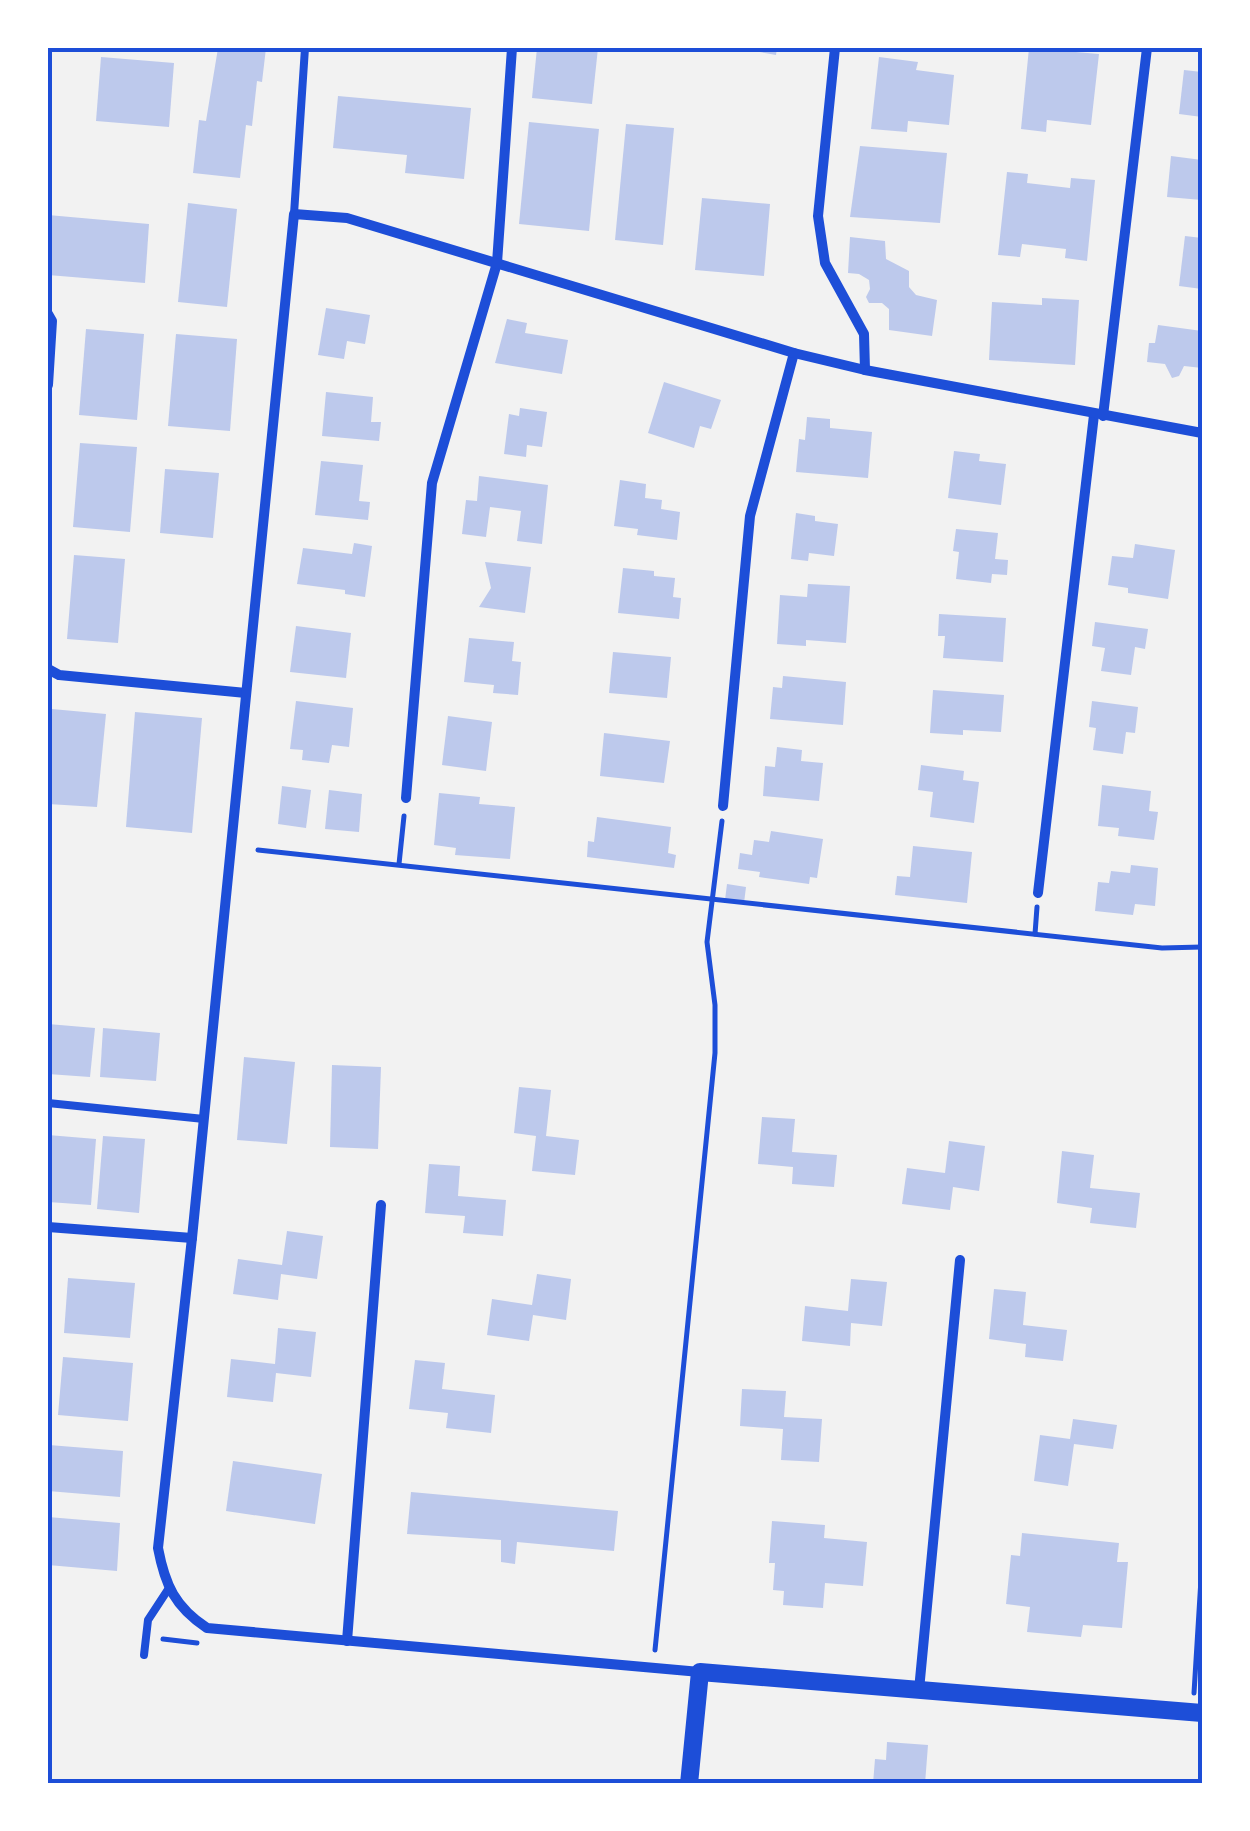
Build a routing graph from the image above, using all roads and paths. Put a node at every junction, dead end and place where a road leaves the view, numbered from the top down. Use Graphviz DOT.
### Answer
graph roads {
  1 [pos="304,48"];
  2 [pos="512,48"];
  3 [pos="835,48"];
  4 [pos="1147,48"];
  5 [pos="294,214"];
  6 [pos="497,262"];
  7 [pos="48,314"];
  8 [pos="794,354"];
  9 [pos="865,370"];
  10 [pos="48,385"];
  11 [pos="1099,416"];
  12 [pos="1202,433"];
  13 [pos="48,670"];
  14 [pos="246,693"];
  15 [pos="406,798"];
  16 [pos="723,806"];
  17 [pos="258,850"];
  18 [pos="398,865"];
  19 [pos="1038,893"];
  20 [pos="712,902"];
  21 [pos="1202,947"];
  22 [pos="48,1104"];
  23 [pos="204,1120"];
  24 [pos="381,1205"];
  25 [pos="48,1226"];
  26 [pos="192,1238"];
  27 [pos="960,1260"];
  28 [pos="1202,1563"];
  29 [pos="169,1588"];
  30 [pos="347,1641"];
  31 [pos="144,1655"];
  32 [pos="652,1669"];
  33 [pos="700,1672"];
  34 [pos="919,1690"];
  35 [pos="1198,1704"];
  36 [pos="689,1784"];
  1 -- 5 [label="lane"];
  2 -- 6 [label="street"];
  3 -- 9 [label="street"];
  4 -- 11 [label="street"];
  5 -- 6 [label="street"];
  5 -- 14 [label="street"];
  6 -- 8 [label="street"];
  6 -- 15 [label="street"];
  7 -- 10 [label="street"];
  8 -- 9 [label="street"];
  8 -- 16 [label="street"];
  9 -- 11 [label="street"];
  11 -- 12 [label="street"];
  11 -- 19 [label="street"];
  13 -- 14 [label="street"];
  14 -- 23 [label="street"];
  15 -- 18 [label="path"];
  16 -- 20 [label="path"];
  17 -- 18 [label="path"];
  18 -- 20 [label="path"];
  20 -- 21 [label="path"];
  20 -- 32 [label="path"];
  22 -- 23 [label="lane"];
  23 -- 26 [label="street"];
  24 -- 30 [label="street"];
  25 -- 26 [label="street"];
  26 -- 29 [label="street"];
  27 -- 34 [label="street"];
  28 -- 35 [label="path"];
  29 -- 30 [label="street"];
  29 -- 31 [label="lane"];
  30 -- 32 [label="street"];
  32 -- 33 [label="street"];
  33 -- 34 [label="street"];
  33 -- 36 [label="street"];
  34 -- 35 [label="street"];
}
